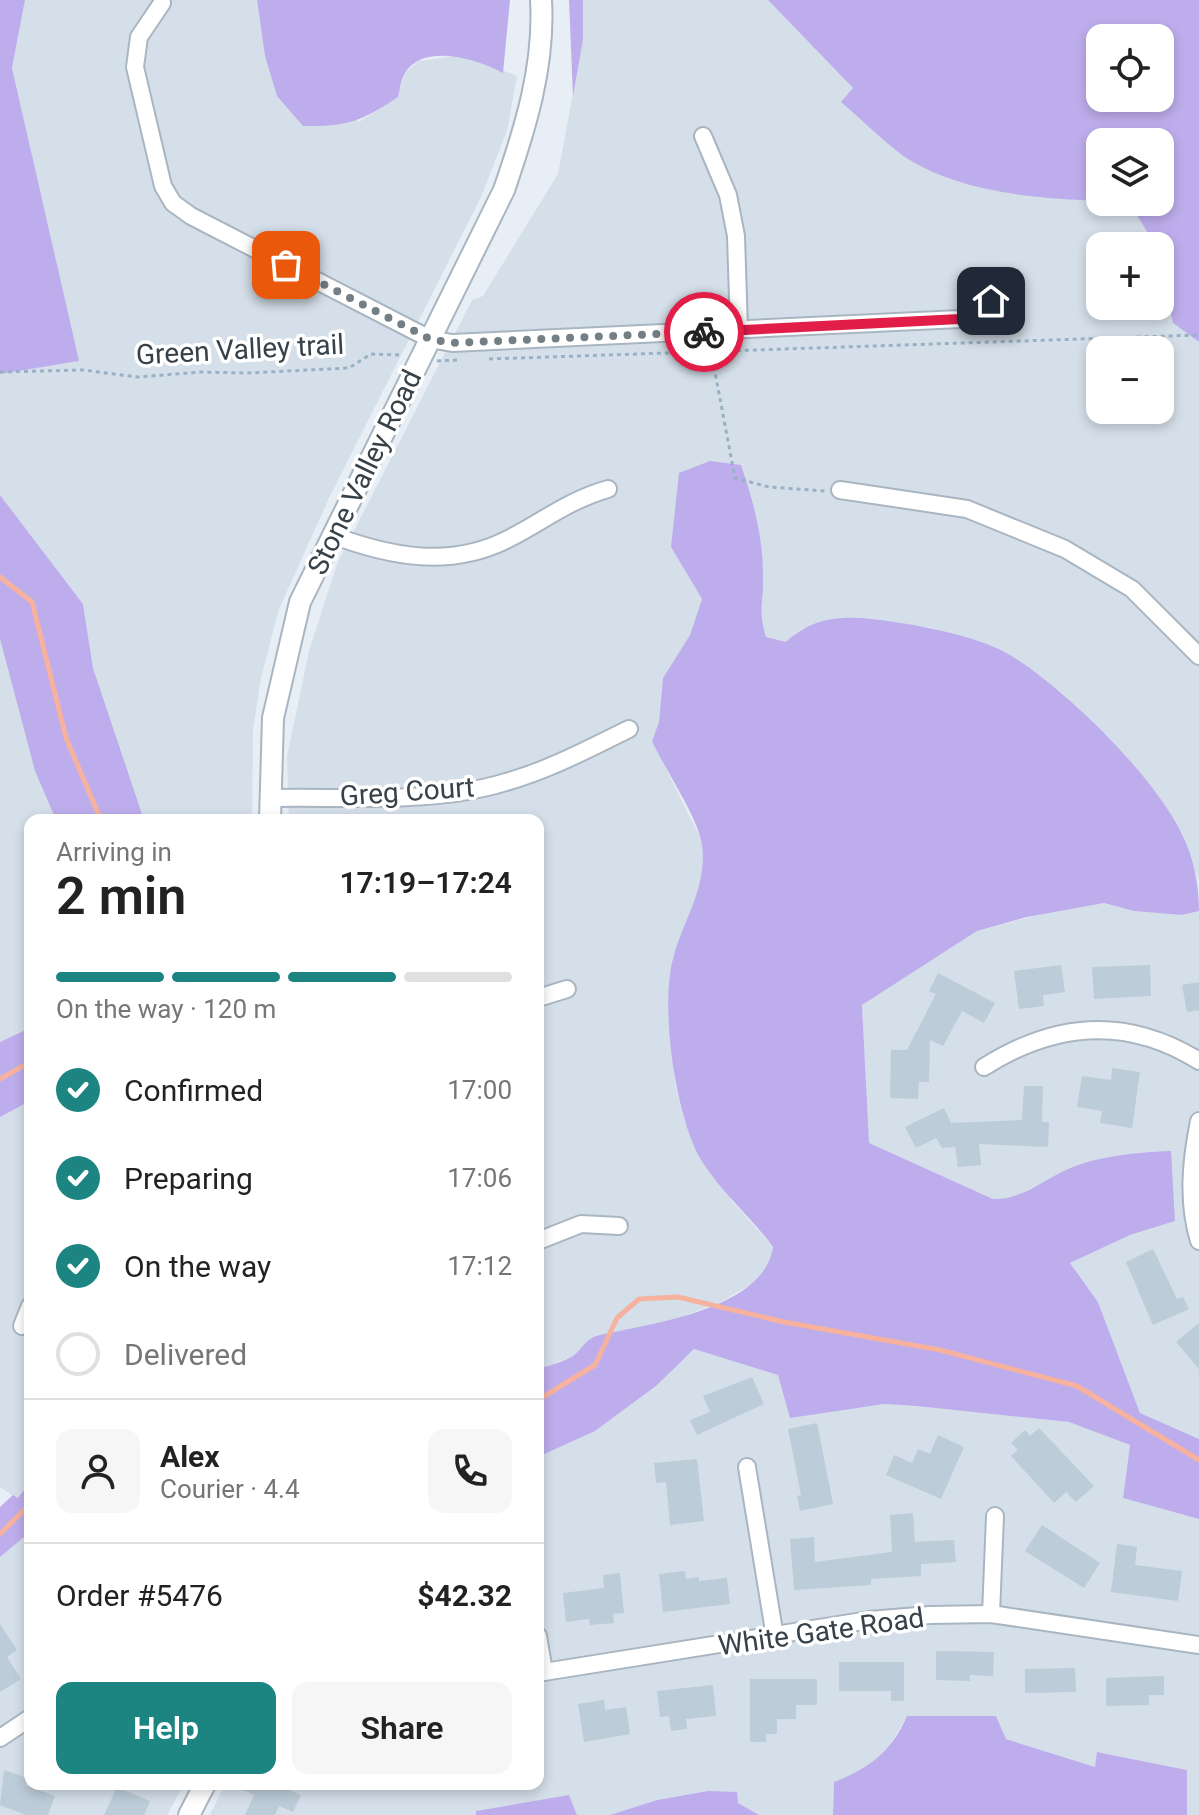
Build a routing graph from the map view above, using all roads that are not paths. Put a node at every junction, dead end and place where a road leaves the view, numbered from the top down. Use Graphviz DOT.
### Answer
graph roads {
  1 [pos="541,0"];
  2 [pos="162,3"];
  3 [pos="703,136"];
  4 [pos="991,301"];
  5 [pos="739,330"];
  6 [pos="430,339"];
  7 [pos="608,489"];
  8 [pos="840,490"];
  9 [pos="332,535"];
  10 [pos="1199,656"];
  11 [pos="629,729"];
  12 [pos="269,798"];
  13 [pos="270,814"];
  14 [pos="567,989"];
  15 [pos="544,996"];
  16 [pos="1199,1061"];
  17 [pos="984,1067"];
  18 [pos="1199,1121"];
  19 [pos="619,1226"];
  20 [pos="544,1239"];
  21 [pos="1199,1241"];
  22 [pos="24,1321"];
  23 [pos="22,1326"];
  24 [pos="747,1467"];
  25 [pos="995,1516"];
  26 [pos="991,1614"];
  27 [pos="775,1637"];
  28 [pos="1199,1645"];
  29 [pos="544,1673"];
  30 [pos="24,1722"];
  31 [pos="0,1738"];
  32 [pos="202,1790"];
  33 [pos="189,1815"];
  1 -- 6 [label="street, Stone Valley Road"];
  2 -- 6 [label="street"];
  3 -- 5 [label="street"];
  4 -- 5 [label="street"];
  5 -- 6 [label="street"];
  6 -- 9 [label="street, Stone Valley Road"];
  7 -- 9 [label="street"];
  8 -- 10 [label="street"];
  9 -- 12 [label="street, Stone Valley Road"];
  11 -- 12 [label="street, Greg Court"];
  12 -- 13 [label="street, Stone Valley Road"];
  14 -- 15 [label="street"];
  16 -- 17 [label="street"];
  18 -- 21 [label="street"];
  19 -- 20 [label="street"];
  22 -- 23 [label="street"];
  24 -- 27 [label="street"];
  25 -- 26 [label="street"];
  26 -- 27 [label="street, White Gate Road"];
  26 -- 28 [label="street, White Gate Road"];
  27 -- 29 [label="street, White Gate Road"];
  30 -- 31 [label="street"];
  32 -- 33 [label="street"];
}
